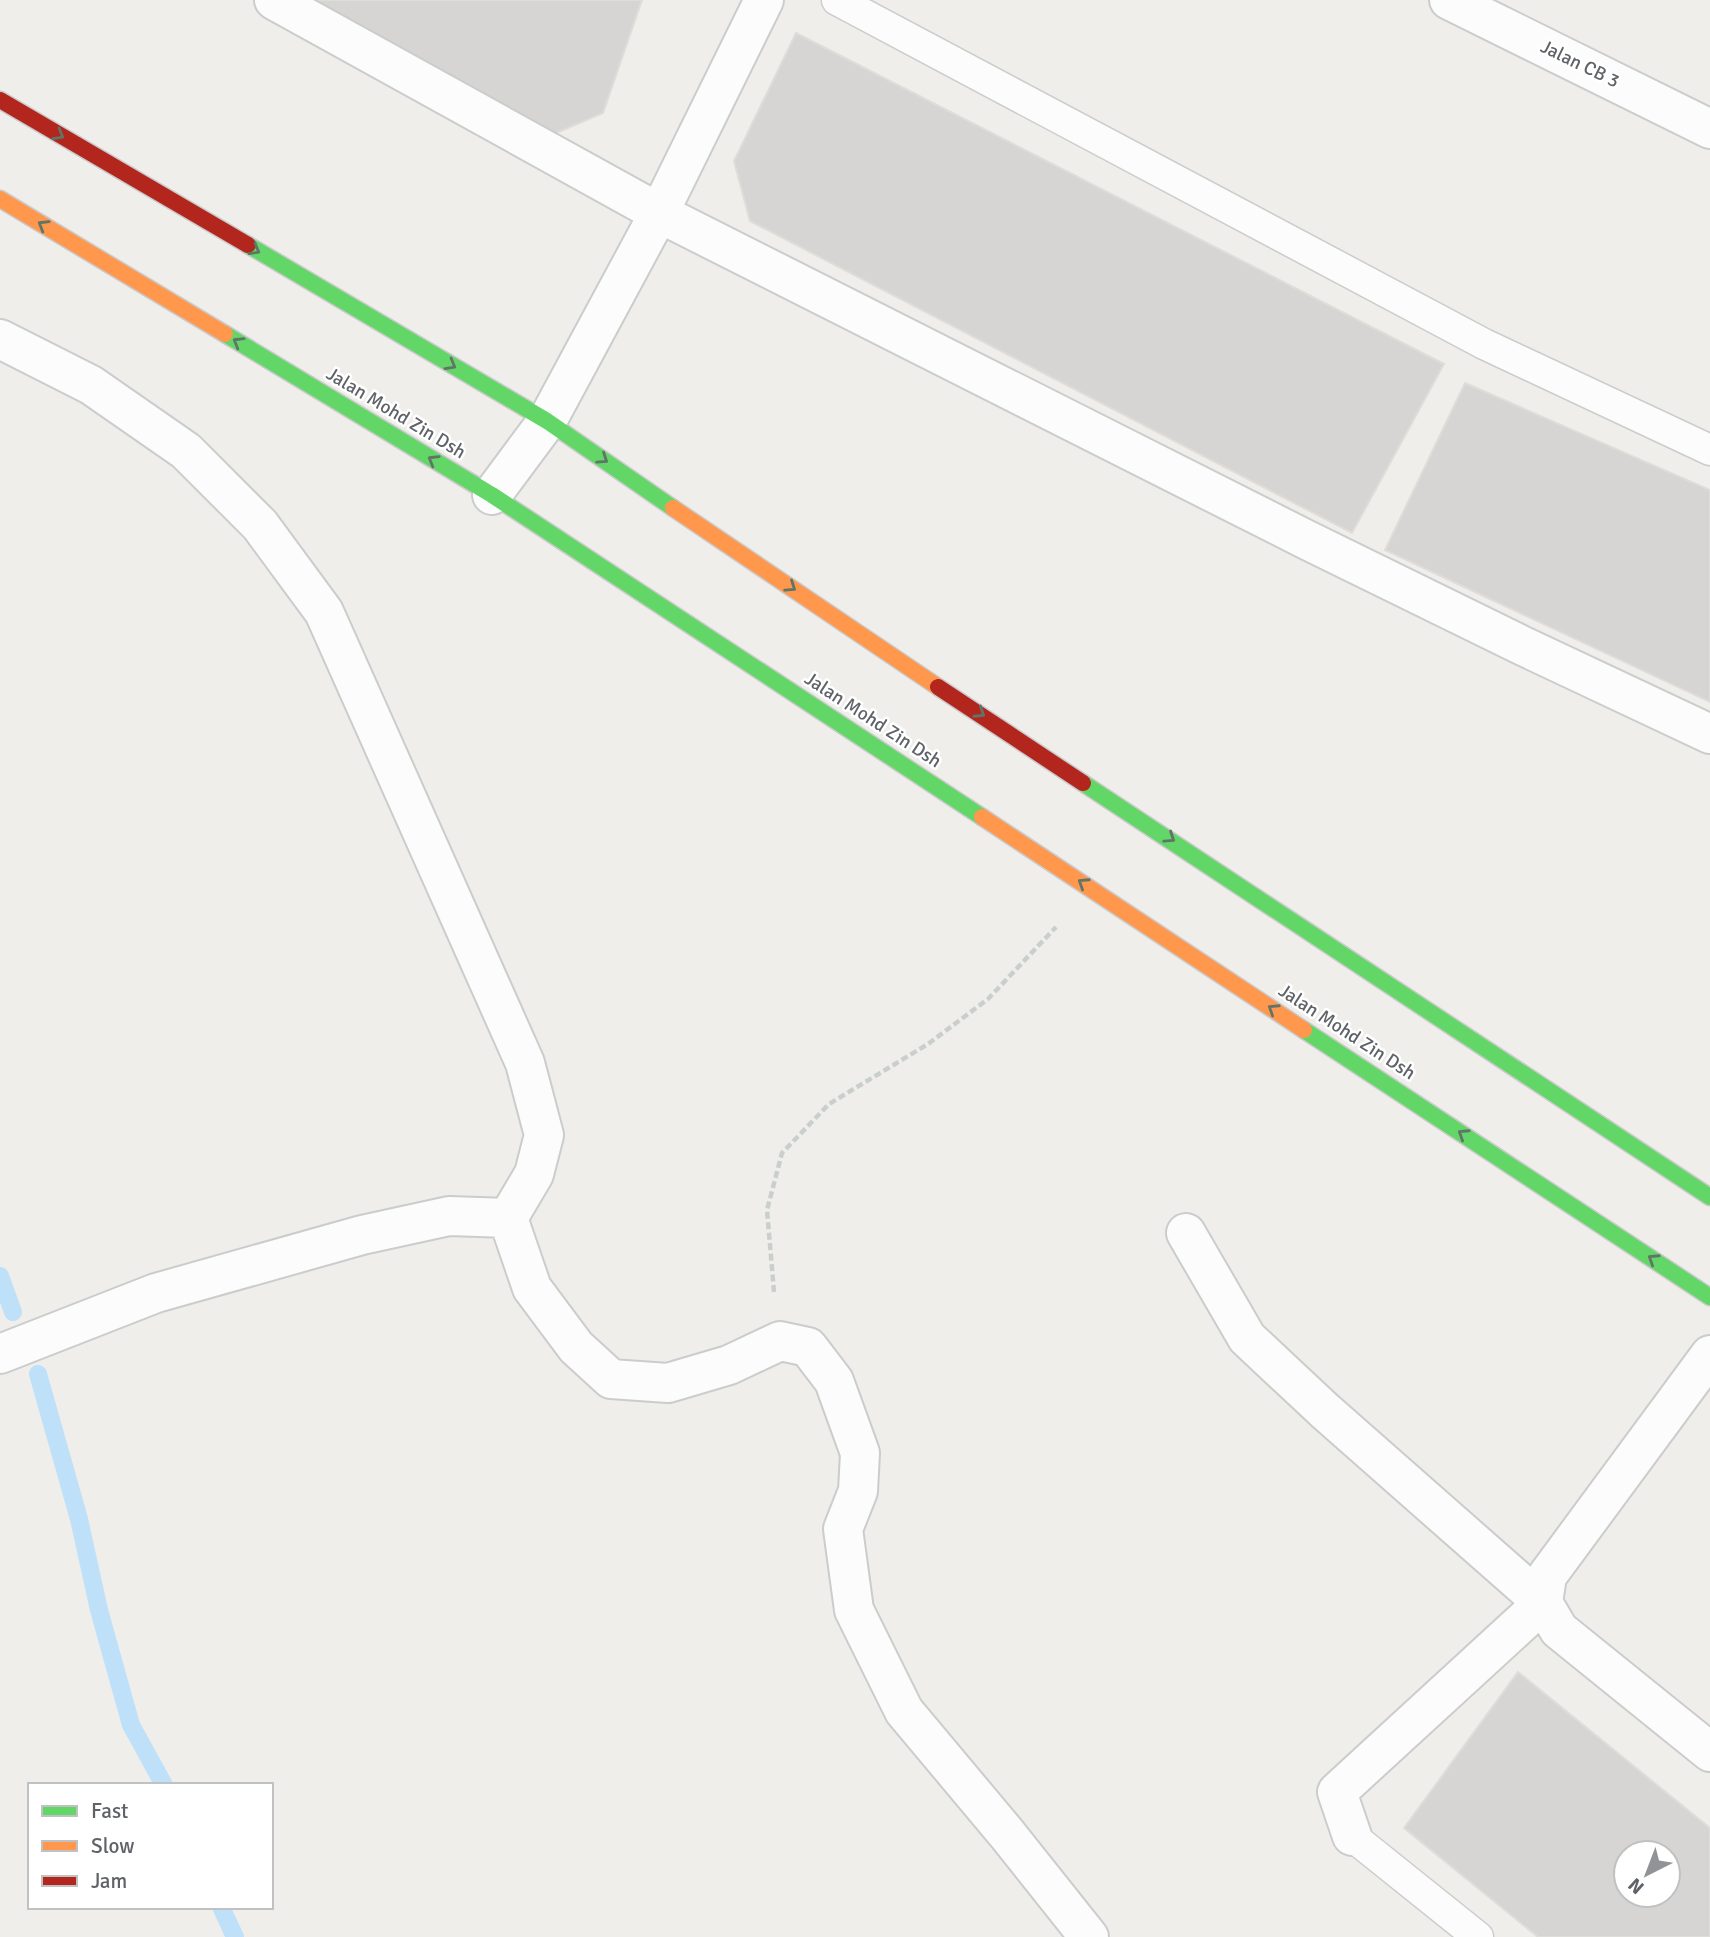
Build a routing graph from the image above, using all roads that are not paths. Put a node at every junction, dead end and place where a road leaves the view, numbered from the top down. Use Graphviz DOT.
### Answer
graph roads {
  1 [pos="274,0"];
  2 [pos="764,0"];
  3 [pos="837,0"];
  4 [pos="1449,0"];
  5 [pos="0,100"];
  6 [pos="1710,129"];
  7 [pos="0,199"];
  8 [pos="659,213"];
  9 [pos="0,339"];
  10 [pos="547,421"];
  11 [pos="1710,450"];
  12 [pos="492,495"];
  13 [pos="1710,734"];
  14 [pos="1710,1197"];
  15 [pos="508,1218"];
  16 [pos="1186,1233"];
  17 [pos="1710,1297"];
  18 [pos="0,1354"];
  19 [pos="1710,1356"];
  20 [pos="1543,1602"];
  21 [pos="1710,1752"];
  22 [pos="1352,1836"];
  23 [pos="1089,1937"];
  24 [pos="1478,1937"];
  1 -- 8 [label="street"];
  2 -- 8 [label="street"];
  3 -- 11 [label="lane"];
  4 -- 6 [label="street, Jalan CB 3"];
  5 -- 10 [label="main road, one-way"];
  12 -- 7 [label="main road, Jalan Mohd Zin Dsh, one-way"];
  8 -- 10 [label="street"];
  8 -- 13 [label="street"];
  9 -- 15 [label="street"];
  10 -- 12 [label="street"];
  10 -- 14 [label="main road, one-way"];
  17 -- 12 [label="main road, Jalan Mohd Zin Dsh, one-way"];
  15 -- 18 [label="street"];
  15 -- 23 [label="street"];
  16 -- 20 [label="street"];
  19 -- 20 [label="street"];
  20 -- 21 [label="street"];
  20 -- 22 [label="street"];
  22 -- 24 [label="lane"];
}
